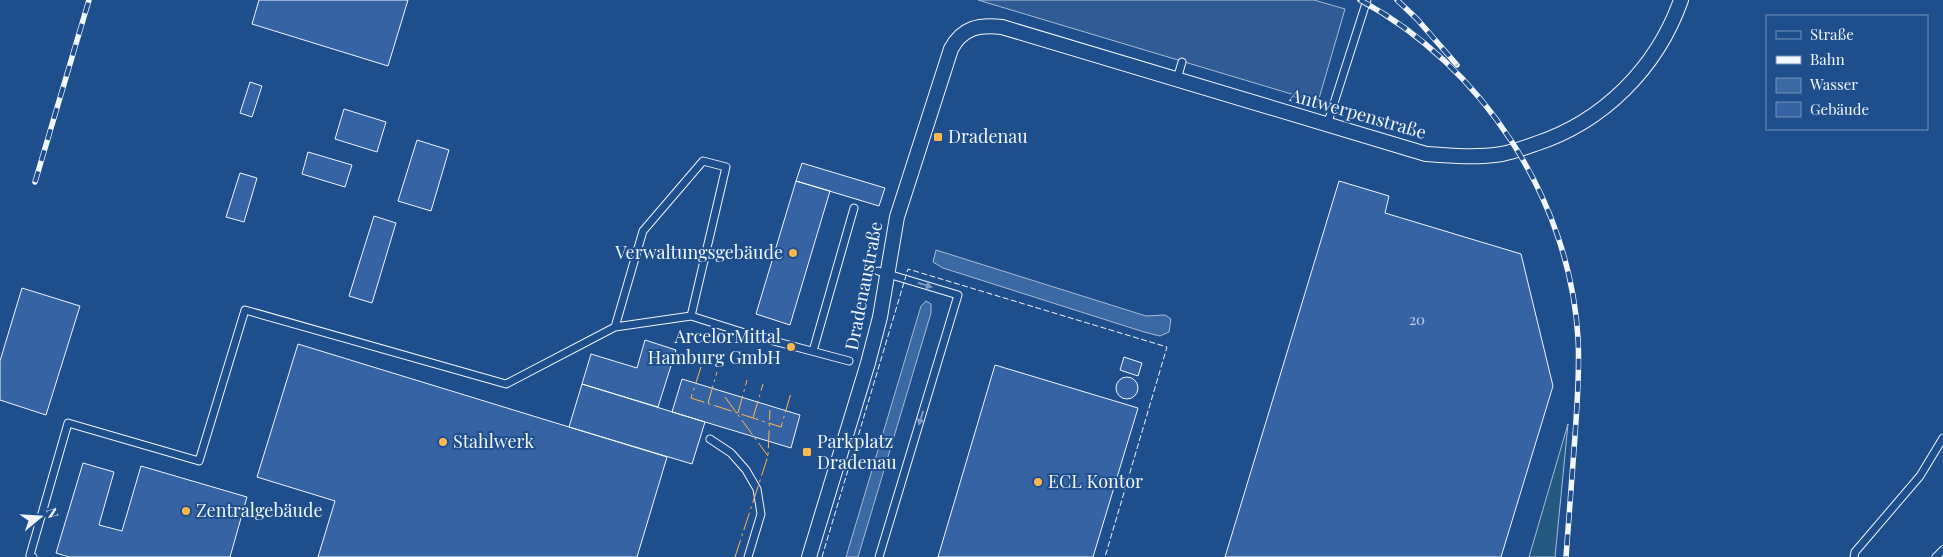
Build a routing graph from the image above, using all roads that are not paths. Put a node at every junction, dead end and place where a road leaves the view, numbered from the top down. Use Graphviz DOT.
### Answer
graph roads {
  1 [pos="1367,0"];
  2 [pos="1681,0"];
  3 [pos="969,29"];
  4 [pos="1182,62"];
  5 [pos="1177,80"];
  6 [pos="1327,125"];
  7 [pos="854,208"];
  8 [pos="883,272"];
  9 [pos="692,316"];
  10 [pos="615,327"];
  11 [pos="813,351"];
  12 [pos="849,361"];
  13 [pos="1943,438"];
  14 [pos="710,440"];
  15 [pos="1943,550"];
  16 [pos="33,557"];
  17 [pos="748,557"];
  18 [pos="809,557"];
  19 [pos="879,557"];
  20 [pos="1854,557"];
  21 [pos="1936,557"];
  1 -- 6 [label="lane"];
  2 -- 6 [label="street, Antwerpenstraße"];
  3 -- 5 [label="street, Antwerpenstraße"];
  3 -- 8 [label="street, Dradenaustraße"];
  4 -- 5 [label="lane"];
  5 -- 6 [label="street, Antwerpenstraße"];
  7 -- 11 [label="lane"];
  8 -- 18 [label="street, Dradenaustraße"];
  8 -- 19 [label="lane, one-way"];
  9 -- 10 [label="lane"];
  9 -- 10 [label="lane"];
  9 -- 11 [label="lane"];
  10 -- 16 [label="lane"];
  11 -- 12 [label="lane"];
  13 -- 20 [label="lane"];
  14 -- 17 [label="lane"];
  15 -- 21 [label="lane"];
}
